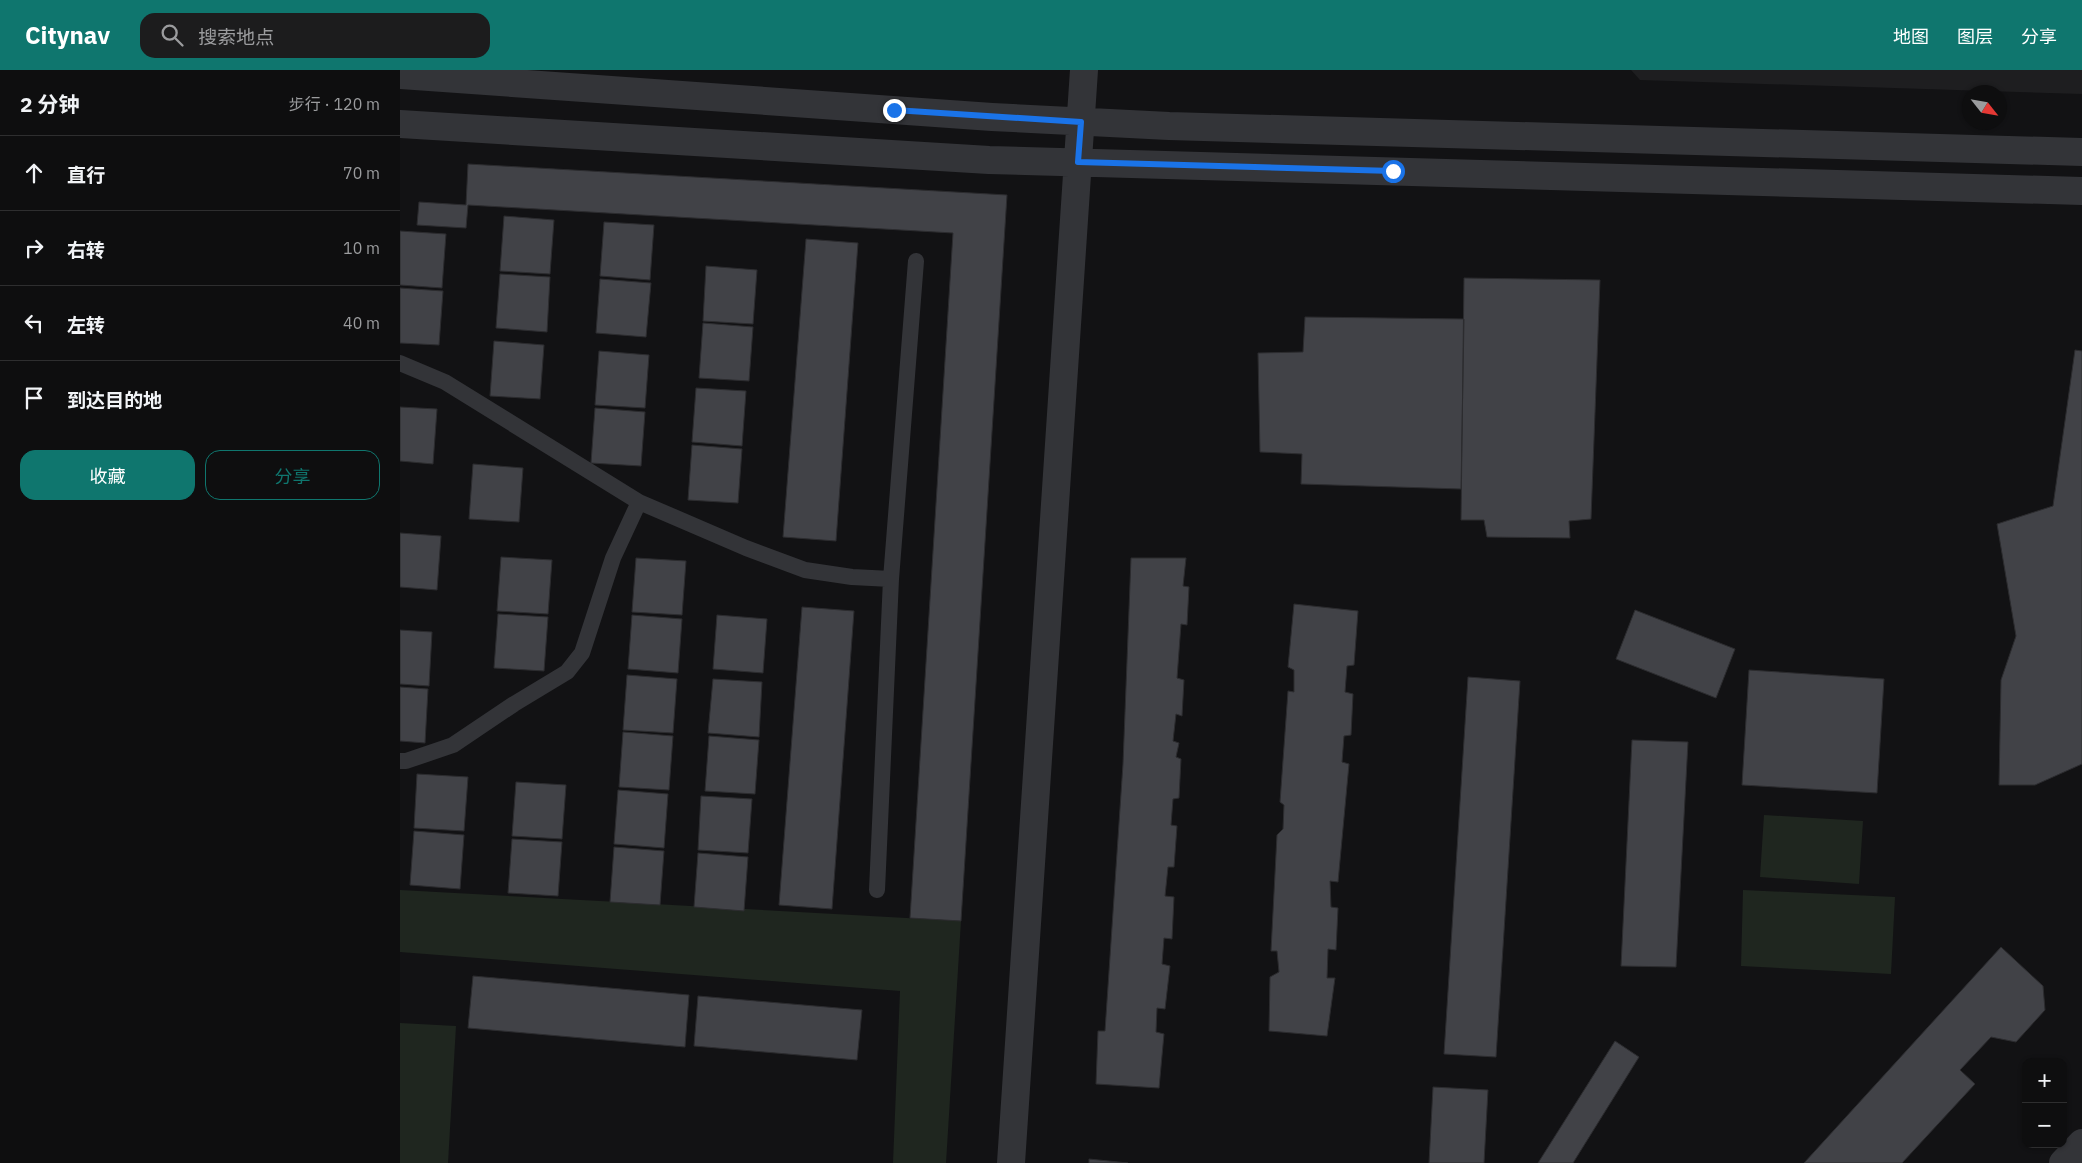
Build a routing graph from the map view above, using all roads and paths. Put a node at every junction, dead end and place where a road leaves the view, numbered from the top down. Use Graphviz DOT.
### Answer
graph roads {
  1 [pos="1084,70"];
  2 [pos="400,75"];
  3 [pos="1081,122"];
  4 [pos="400,124"];
  5 [pos="2082,152"];
  6 [pos="1078,162"];
  7 [pos="2082,190"];
  8 [pos="916,261"];
  9 [pos="400,363"];
  10 [pos="639,502"];
  11 [pos="891,579"];
  12 [pos="400,761"];
  13 [pos="877,890"];
  14 [pos="2082,1143"];
  15 [pos="1011,1163"];
  16 [pos="2063,1163"];
  1 -- 3 [label="street"];
  2 -- 3 [label="street"];
  3 -- 5 [label="street"];
  3 -- 6 [label="street"];
  4 -- 6 [label="street"];
  6 -- 7 [label="street"];
  6 -- 15 [label="street"];
  8 -- 11 [label="lane"];
  9 -- 10 [label="lane"];
  10 -- 11 [label="lane"];
  10 -- 12 [label="lane"];
  11 -- 13 [label="lane"];
  14 -- 16 [label="street"];
}
